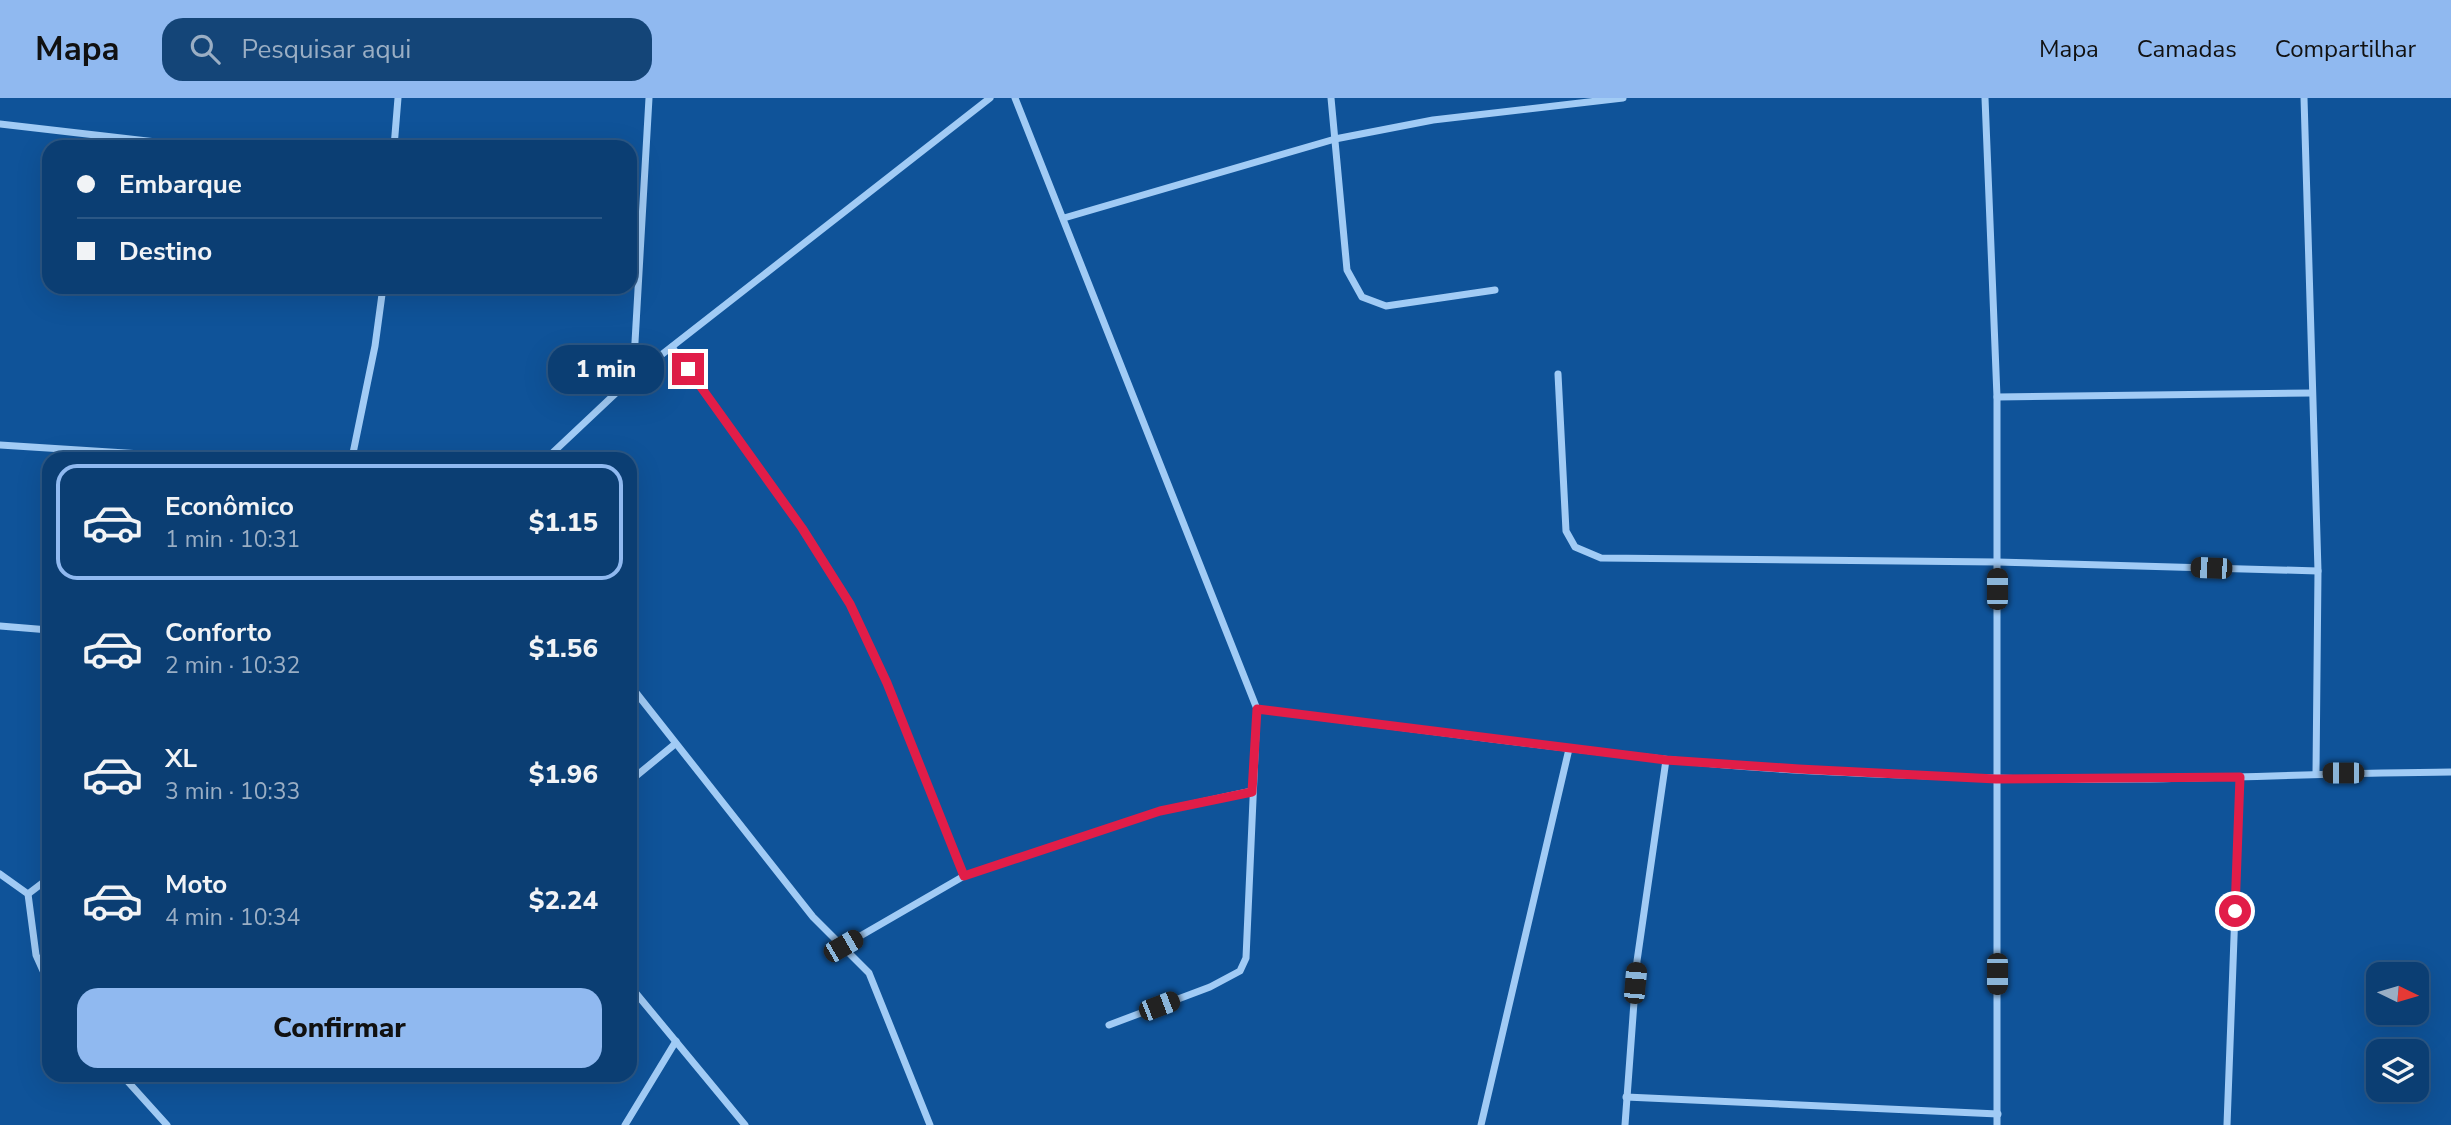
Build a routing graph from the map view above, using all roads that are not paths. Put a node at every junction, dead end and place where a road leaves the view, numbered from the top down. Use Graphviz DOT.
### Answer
graph roads {
  1 [pos="398,98"];
  2 [pos="649,98"];
  3 [pos="990,98"];
  4 [pos="1015,98"];
  5 [pos="1331,98"];
  6 [pos="1623,98"];
  7 [pos="1985,98"];
  8 [pos="2304,98"];
  9 [pos="0,124"];
  10 [pos="1335,139"];
  11 [pos="139,140"];
  12 [pos="395,140"];
  13 [pos="1064,218"];
  14 [pos="1495,290"];
  15 [pos="382,294"];
  16 [pos="672,347"];
  17 [pos="1558,374"];
  18 [pos="633,377"];
  19 [pos="2312,393"];
  20 [pos="1997,397"];
  21 [pos="0,445"];
  22 [pos="110,452"];
  23 [pos="353,452"];
  24 [pos="553,452"];
  25 [pos="1997,562"];
  26 [pos="2318,571"];
  27 [pos="0,626"];
  28 [pos="42,629"];
  29 [pos="637,694"];
  30 [pos="1257,709"];
  31 [pos="674,744"];
  32 [pos="1569,749"];
  33 [pos="1666,760"];
  34 [pos="2451,772"];
  35 [pos="2316,773"];
  36 [pos="637,775"];
  37 [pos="2240,777"];
  38 [pos="1996,779"];
  39 [pos="1252,792"];
  40 [pos="0,874"];
  41 [pos="964,876"];
  42 [pos="42,883"];
  43 [pos="28,894"];
  44 [pos="843,946"];
  45 [pos="42,969"];
  46 [pos="637,994"];
  47 [pos="1109,1025"];
  48 [pos="676,1041"];
  49 [pos="128,1082"];
  50 [pos="1626,1097"];
  51 [pos="1998,1114"];
  52 [pos="167,1125"];
  53 [pos="625,1125"];
  54 [pos="745,1125"];
  55 [pos="930,1125"];
  56 [pos="1480,1125"];
  57 [pos="1625,1125"];
  58 [pos="1997,1125"];
  59 [pos="2227,1125"];
  1 -- 12 [label="street"];
  2 -- 18 [label="street"];
  3 -- 16 [label="street"];
  4 -- 13 [label="street"];
  5 -- 10 [label="street"];
  6 -- 10 [label="street"];
  7 -- 20 [label="street"];
  8 -- 19 [label="street"];
  9 -- 11 [label="street"];
  10 -- 13 [label="street"];
  10 -- 14 [label="street"];
  13 -- 30 [label="street"];
  15 -- 23 [label="street"];
  16 -- 18 [label="street"];
  16 -- 41 [label="street"];
  17 -- 25 [label="street"];
  18 -- 24 [label="street"];
  19 -- 20 [label="street"];
  19 -- 26 [label="street"];
  20 -- 25 [label="street"];
  21 -- 22 [label="street"];
  25 -- 26 [label="street"];
  25 -- 38 [label="street"];
  26 -- 35 [label="street"];
  27 -- 28 [label="street"];
  29 -- 31 [label="street"];
  30 -- 32 [label="street"];
  30 -- 39 [label="street"];
  31 -- 36 [label="street"];
  31 -- 44 [label="street"];
  32 -- 33 [label="street"];
  32 -- 56 [label="street"];
  33 -- 38 [label="street"];
  33 -- 50 [label="street"];
  34 -- 35 [label="street"];
  35 -- 37 [label="street"];
  37 -- 38 [label="street"];
  37 -- 59 [label="street"];
  38 -- 51 [label="street"];
  39 -- 41 [label="street"];
  39 -- 47 [label="street"];
  40 -- 43 [label="street"];
  41 -- 44 [label="street"];
  42 -- 43 [label="street"];
  43 -- 45 [label="street"];
  44 -- 55 [label="street"];
  46 -- 48 [label="street"];
  48 -- 53 [label="street"];
  48 -- 54 [label="street"];
  49 -- 52 [label="street"];
  50 -- 51 [label="street"];
  50 -- 57 [label="street"];
  51 -- 58 [label="street"];
}
